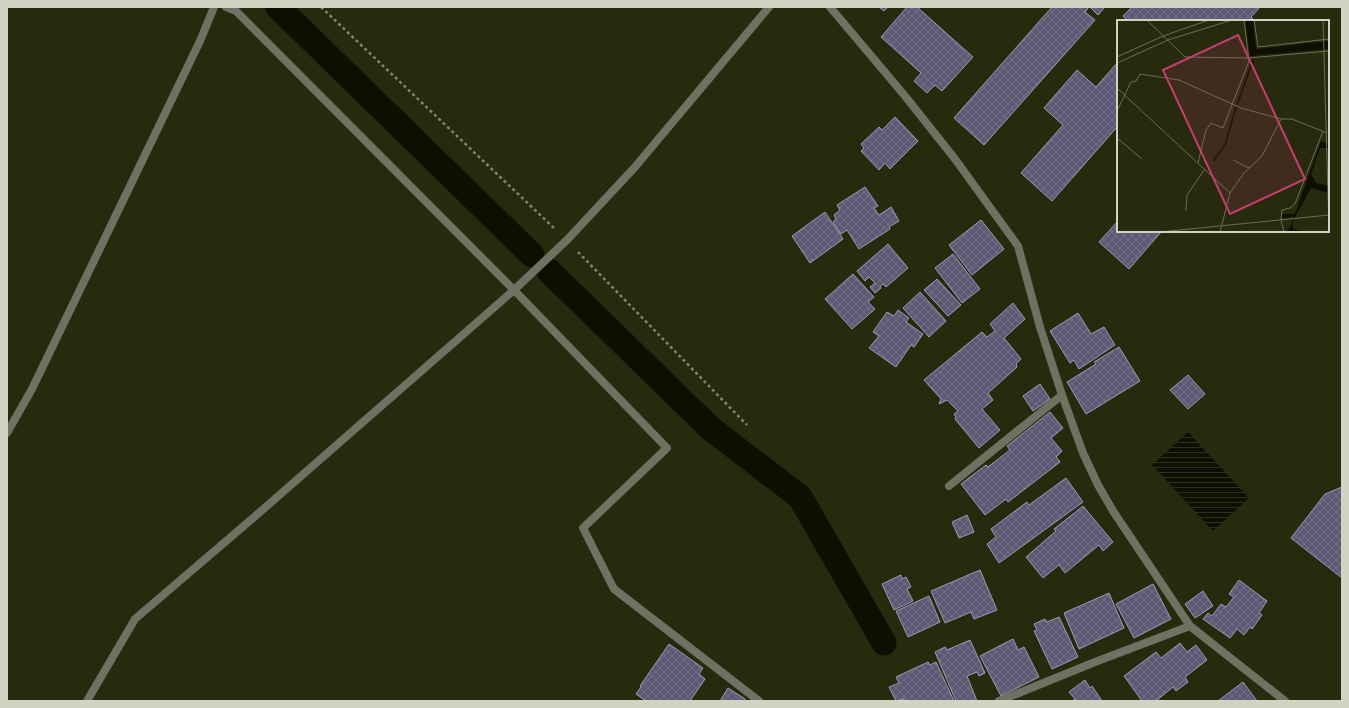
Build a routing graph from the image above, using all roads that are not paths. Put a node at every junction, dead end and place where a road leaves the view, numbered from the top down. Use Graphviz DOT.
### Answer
graph roads {
  1 [pos="214,7"];
  2 [pos="226,7"];
  3 [pos="769,7"];
  4 [pos="830,7"];
  5 [pos="514,290"];
  6 [pos="1062,395"];
  7 [pos="7,434"];
  8 [pos="949,486"];
  9 [pos="1190,626"];
  10 [pos="87,701"];
  11 [pos="759,701"];
  12 [pos="999,701"];
  13 [pos="1285,701"];
  1 -- 7 [label="street"];
  2 -- 5 [label="street"];
  3 -- 5 [label="street"];
  4 -- 6 [label="street"];
  5 -- 10 [label="street"];
  5 -- 11 [label="street"];
  6 -- 8 [label="street"];
  6 -- 9 [label="street"];
  9 -- 12 [label="street"];
  9 -- 13 [label="street"];
}
